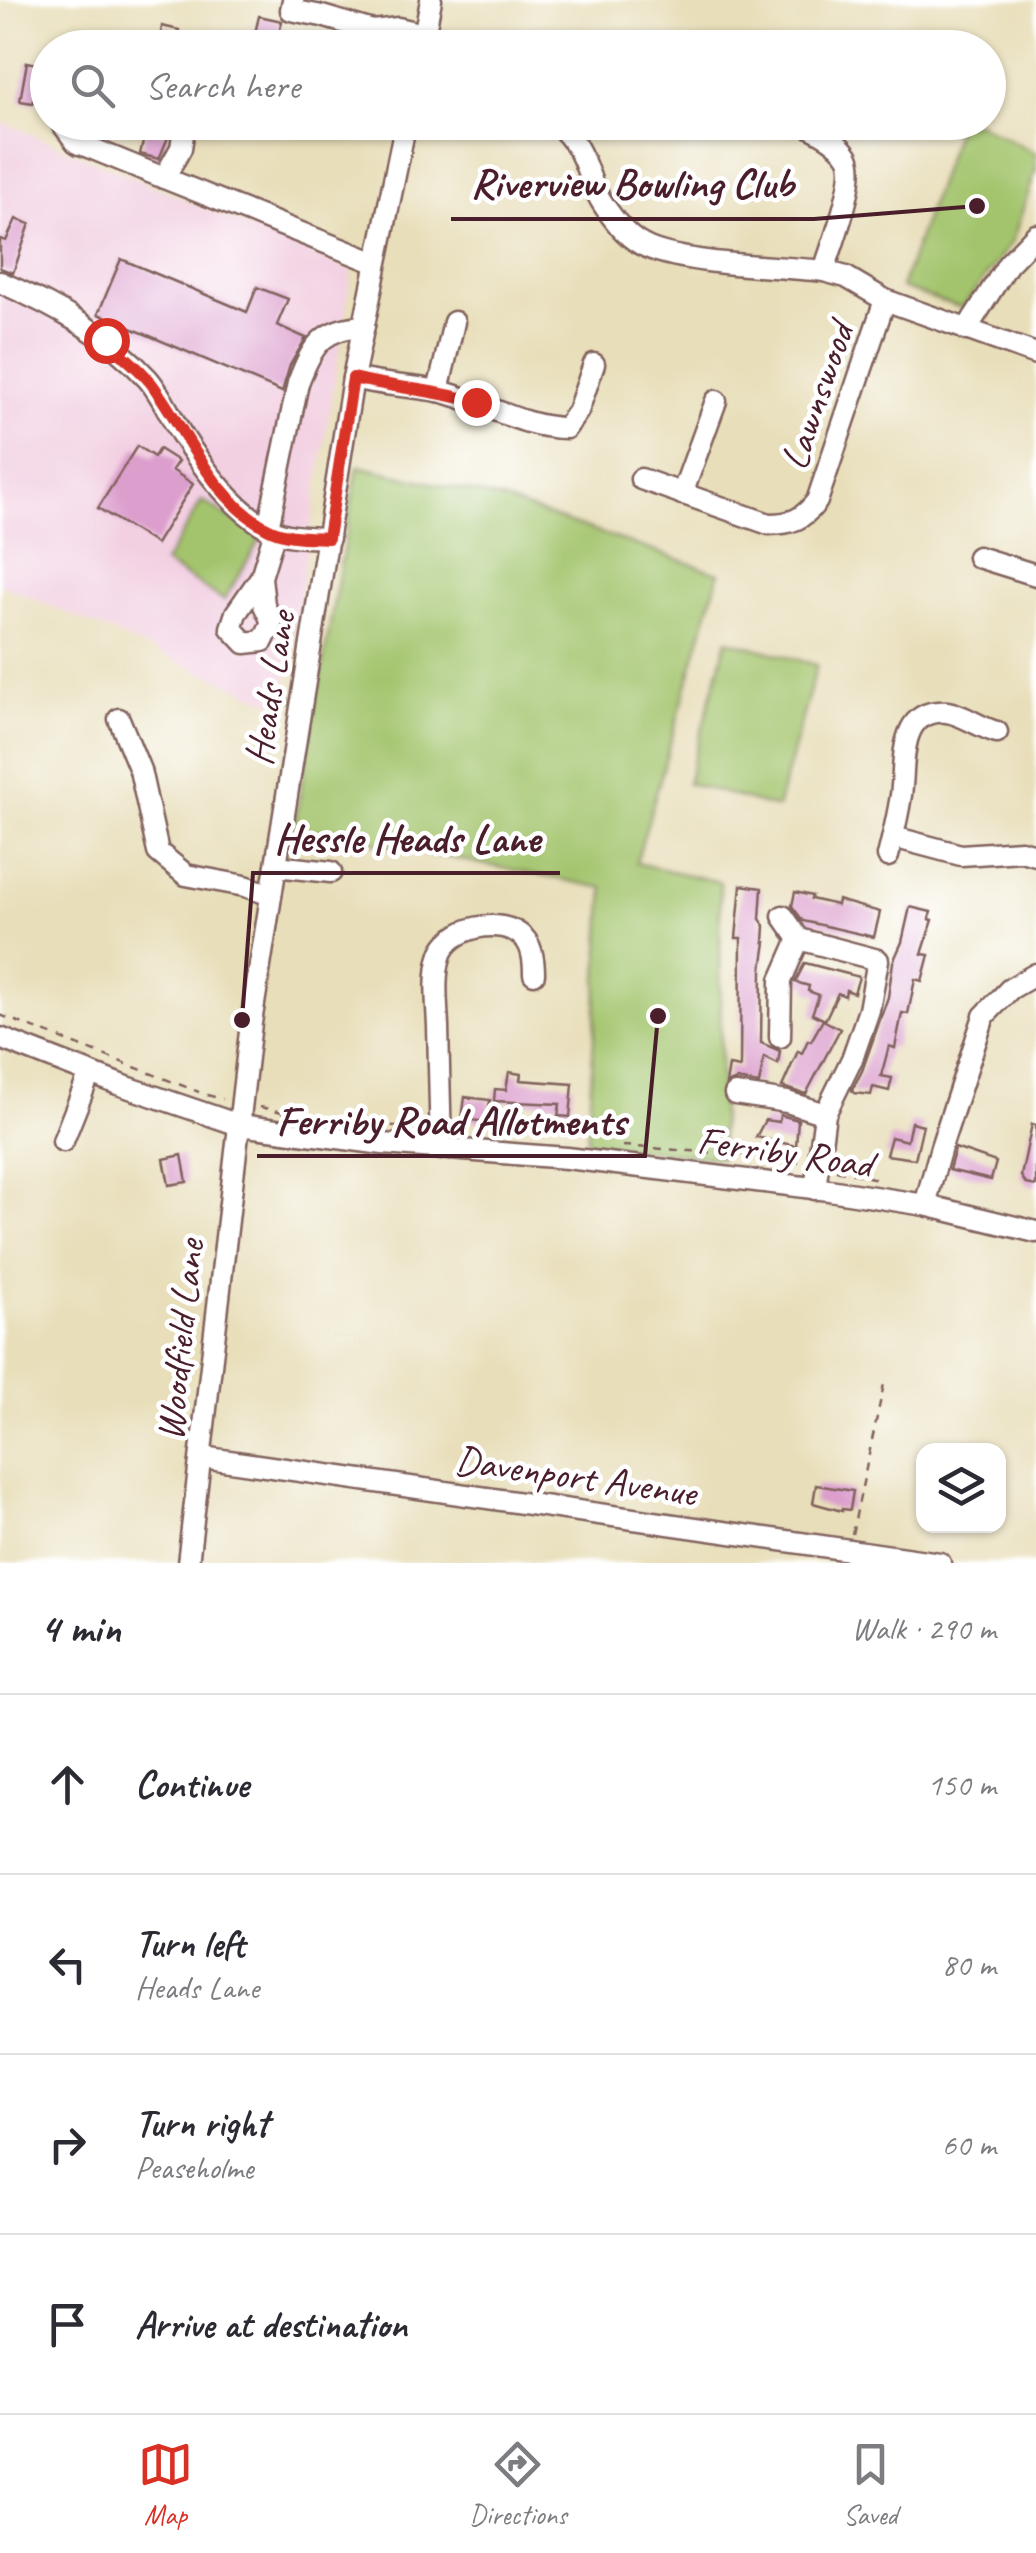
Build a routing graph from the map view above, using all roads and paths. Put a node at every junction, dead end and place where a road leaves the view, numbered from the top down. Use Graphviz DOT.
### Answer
graph roads {
  1 [pos="431,0"];
  2 [pos="291,12"];
  3 [pos="369,30"];
  4 [pos="425,30"];
  5 [pos="75,140"];
  6 [pos="82,140"];
  7 [pos="182,140"];
  8 [pos="402,140"];
  9 [pos="574,140"];
  10 [pos="832,140"];
  11 [pos="78,144"];
  12 [pos="164,178"];
  13 [pos="1036,236"];
  14 [pos="376,263"];
  15 [pos="824,271"];
  16 [pos="0,282"];
  17 [pos="885,300"];
  18 [pos="454,322"];
  19 [pos="364,326"];
  20 [pos="966,330"];
  21 [pos="1036,354"];
  22 [pos="594,364"];
  23 [pos="353,378"];
  24 [pos="438,391"];
  25 [pos="716,401"];
  26 [pos="641,480"];
  27 [pos="682,494"];
  28 [pos="271,530"];
  29 [pos="328,538"];
  30 [pos="978,557"];
  31 [pos="1036,575"];
  32 [pos="261,577"];
  33 [pos="119,719"];
  34 [pos="997,732"];
  35 [pos="1036,855"];
  36 [pos="276,866"];
  37 [pos="331,872"];
  38 [pos="271,895"];
  39 [pos="447,914"];
  40 [pos="784,916"];
  41 [pos="460,932"];
  42 [pos="798,940"];
  43 [pos="534,974"];
  44 [pos="1036,974"];
  45 [pos="0,1015"];
  46 [pos="780,1037"];
  47 [pos="0,1038"];
  48 [pos="90,1073"];
  49 [pos="735,1094"];
  50 [pos="223,1098"];
  51 [pos="261,1107"];
  52 [pos="825,1114"];
  53 [pos="299,1116"];
  54 [pos="338,1120"];
  55 [pos="239,1125"];
  56 [pos="438,1139"];
  57 [pos="63,1141"];
  58 [pos="614,1146"];
  59 [pos="810,1165"];
  60 [pos="828,1168"];
  61 [pos="885,1180"];
  62 [pos="816,1188"];
  63 [pos="925,1206"];
  64 [pos="1036,1232"];
  65 [pos="884,1384"];
  66 [pos="202,1456"];
  67 [pos="849,1550"];
  68 [pos="188,1563"];
  69 [pos="940,1563"];
  1 -- 4 [label="street"];
  2 -- 3 [label="street"];
  5 -- 11 [label="street"];
  6 -- 11 [label="street"];
  7 -- 12 [label="street"];
  8 -- 14 [label="street, Heads Lane"];
  9 -- 15 [label="street"];
  10 -- 15 [label="street"];
  11 -- 12 [label="street"];
  12 -- 14 [label="street"];
  13 -- 20 [label="street"];
  14 -- 19 [label="street, Heads Lane"];
  15 -- 17 [label="street"];
  16 -- 28 [label="street"];
  17 -- 20 [label="street"];
  17 -- 27 [label="street, Lawnswood"];
  18 -- 24 [label="street"];
  19 -- 23 [label="street, Heads Lane"];
  19 -- 28 [label="street"];
  20 -- 21 [label="street"];
  22 -- 24 [label="street"];
  23 -- 24 [label="street"];
  23 -- 29 [label="street, Heads Lane"];
  25 -- 27 [label="street"];
  26 -- 27 [label="street, Lawnswood"];
  28 -- 29 [label="street"];
  28 -- 32 [label="street"];
  29 -- 36 [label="street, Heads Lane"];
  30 -- 31 [label="street"];
  33 -- 38 [label="street"];
  34 -- 35 [label="street"];
  36 -- 37 [label="street"];
  36 -- 38 [label="street, Heads Lane"];
  38 -- 55 [label="street, Heads Lane"];
  39 -- 41 [label="street"];
  40 -- 42 [label="street"];
  41 -- 43 [label="street"];
  41 -- 56 [label="street"];
  42 -- 46 [label="street"];
  42 -- 52 [label="street"];
  44 -- 63 [label="street"];
  45 -- 50 [label="path"];
  47 -- 48 [label="street, Ferriby Road"];
  48 -- 55 [label="street, Ferriby Road"];
  48 -- 57 [label="street"];
  49 -- 52 [label="street"];
  51 -- 53 [label="path"];
  52 -- 62 [label="street"];
  54 -- 56 [label="path"];
  55 -- 56 [label="street, Ferriby Road"];
  55 -- 66 [label="street, Woodfield Lane"];
  56 -- 62 [label="street, Ferriby Road"];
  58 -- 59 [label="path"];
  60 -- 61 [label="path"];
  62 -- 63 [label="street, Ferriby Road"];
  63 -- 64 [label="street, Ferriby Road"];
  65 -- 67 [label="path"];
  66 -- 67 [label="street, Davenport Avenue"];
  66 -- 68 [label="street, Woodfield Lane"];
  67 -- 69 [label="street, Davenport Avenue"];
}
